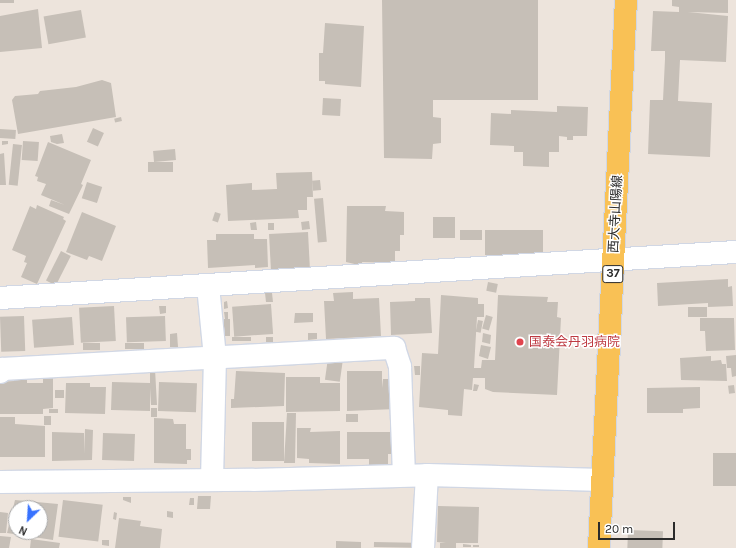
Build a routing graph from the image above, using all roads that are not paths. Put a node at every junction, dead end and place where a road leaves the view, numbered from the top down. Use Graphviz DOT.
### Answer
graph roads {
  1 [pos="626,0"];
  2 [pos="736,252"];
  3 [pos="614,259"];
  4 [pos="208,286"];
  5 [pos="0,298"];
  6 [pos="215,357"];
  7 [pos="0,372"];
  8 [pos="404,475"];
  9 [pos="427,475"];
  10 [pos="212,480"];
  11 [pos="602,480"];
  12 [pos="0,482"];
  13 [pos="423,548"];
  14 [pos="599,548"];
  1 -- 3 [label="main road, 西大寺山陽線 / 37"];
  2 -- 3 [label="street"];
  3 -- 4 [label="street"];
  3 -- 11 [label="main road, 西大寺山陽線 / 37"];
  4 -- 5 [label="street"];
  4 -- 6 [label="street"];
  6 -- 7 [label="street"];
  6 -- 8 [label="street"];
  6 -- 10 [label="street"];
  8 -- 9 [label="street"];
  8 -- 10 [label="street"];
  9 -- 11 [label="street"];
  9 -- 13 [label="street"];
  10 -- 12 [label="street"];
  11 -- 14 [label="main road, 西大寺山陽線 / 37"];
}
